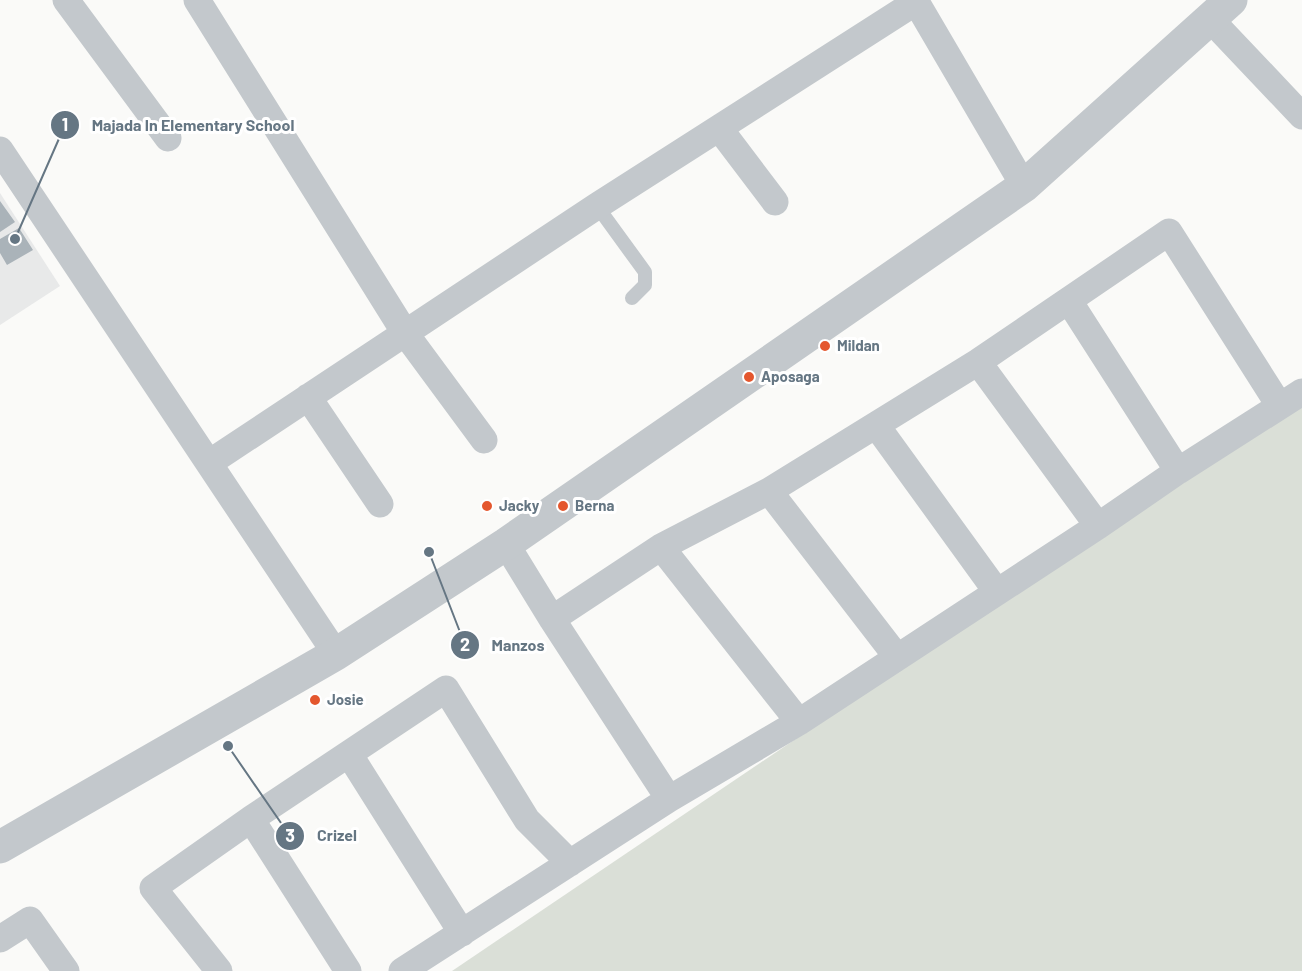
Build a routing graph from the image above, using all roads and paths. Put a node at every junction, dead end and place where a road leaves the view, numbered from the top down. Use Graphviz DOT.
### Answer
graph roads {
  1 [pos="66,0"];
  2 [pos="197,0"];
  3 [pos="915,1"];
  4 [pos="1221,10"];
  5 [pos="1302,116"];
  6 [pos="718,128"];
  7 [pos="168,138"];
  8 [pos="0,150"];
  9 [pos="1024,186"];
  10 [pos="775,202"];
  11 [pos="597,206"];
  12 [pos="632,298"];
  13 [pos="1069,301"];
  14 [pos="405,333"];
  15 [pos="978,362"];
  16 [pos="308,397"];
  17 [pos="1291,399"];
  18 [pos="876,425"];
  19 [pos="483,440"];
  20 [pos="209,463"];
  21 [pos="1179,471"];
  22 [pos="769,491"];
  23 [pos="380,504"];
  24 [pos="1098,526"];
  25 [pos="506,544"];
  26 [pos="661,547"];
  27 [pos="997,592"];
  28 [pos="552,619"];
  29 [pos="336,654"];
  30 [pos="897,657"];
  31 [pos="799,722"];
  32 [pos="348,754"];
  33 [pos="669,799"];
  34 [pos="251,819"];
  35 [pos="0,847"];
  36 [pos="570,863"];
  37 [pos="462,933"];
  38 [pos="0,939"];
  39 [pos="66,971"];
  40 [pos="219,971"];
  41 [pos="348,971"];
  42 [pos="402,971"];
  1 -- 7 [label="street"];
  2 -- 14 [label="street"];
  3 -- 6 [label="street"];
  3 -- 9 [label="street"];
  4 -- 5 [label="street"];
  4 -- 9 [label="street"];
  6 -- 10 [label="street"];
  6 -- 11 [label="street"];
  8 -- 20 [label="street"];
  9 -- 25 [label="street"];
  11 -- 12 [label="lane"];
  11 -- 14 [label="street"];
  13 -- 15 [label="street"];
  13 -- 17 [label="street"];
  13 -- 21 [label="street"];
  14 -- 16 [label="street"];
  14 -- 19 [label="street"];
  15 -- 18 [label="street"];
  15 -- 24 [label="street"];
  16 -- 20 [label="street"];
  16 -- 23 [label="street"];
  17 -- 21 [label="street"];
  18 -- 22 [label="street"];
  18 -- 27 [label="street"];
  20 -- 29 [label="street"];
  21 -- 24 [label="street"];
  22 -- 26 [label="street"];
  22 -- 30 [label="street"];
  24 -- 27 [label="street"];
  25 -- 28 [label="street"];
  25 -- 29 [label="street"];
  26 -- 28 [label="street"];
  26 -- 31 [label="street"];
  27 -- 30 [label="street"];
  28 -- 33 [label="street"];
  29 -- 35 [label="street"];
  30 -- 31 [label="street"];
  31 -- 33 [label="street"];
  32 -- 34 [label="street"];
  32 -- 36 [label="street"];
  32 -- 37 [label="street"];
  33 -- 36 [label="street"];
  34 -- 40 [label="street"];
  34 -- 41 [label="street"];
  36 -- 37 [label="street"];
  37 -- 42 [label="street"];
  38 -- 39 [label="street"];
}
